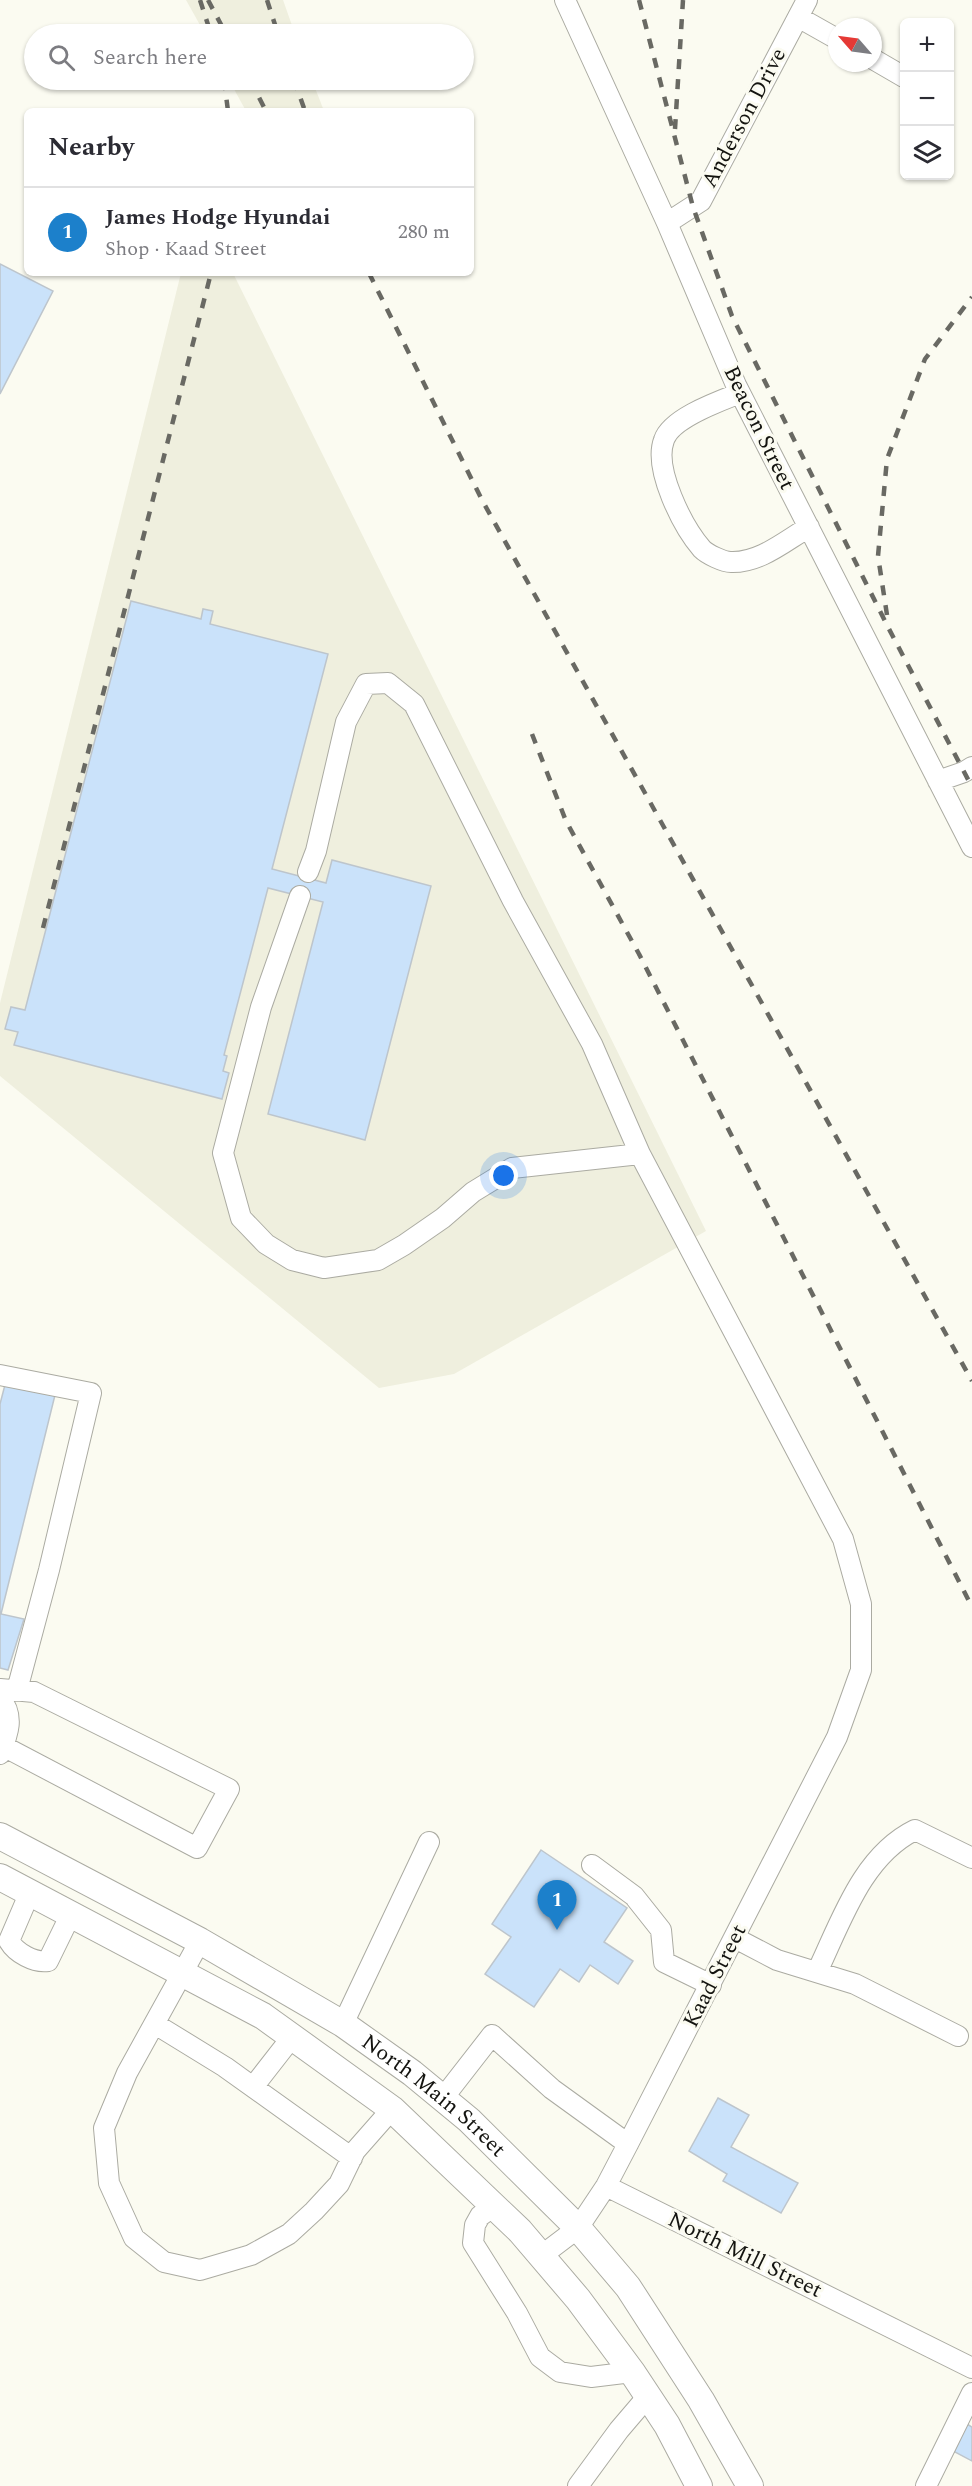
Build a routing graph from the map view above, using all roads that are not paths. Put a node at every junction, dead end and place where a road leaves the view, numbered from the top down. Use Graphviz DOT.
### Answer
graph roads {
  1 [pos="565,0"];
  2 [pos="802,9"];
  3 [pos="828,31"];
  4 [pos="882,64"];
  5 [pos="900,75"];
  6 [pos="667,223"];
  7 [pos="740,393"];
  8 [pos="808,526"];
  9 [pos="972,766"];
  10 [pos="938,781"];
  11 [pos="972,847"];
  12 [pos="308,872"];
  13 [pos="300,896"];
  14 [pos="640,1154"];
  15 [pos="0,1375"];
  16 [pos="6,1693"];
  17 [pos="1,1750"];
  18 [pos="0,1836"];
  19 [pos="429,1842"];
  20 [pos="972,1858"];
  21 [pos="592,1865"];
  22 [pos="0,1876"];
  23 [pos="30,1892"];
  24 [pos="71,1914"];
  25 [pos="735,1938"];
  26 [pos="200,1941"];
  27 [pos="817,1972"];
  28 [pos="183,1973"];
  29 [pos="711,1985"];
  30 [pos="155,2024"];
  31 [pos="343,2024"];
  32 [pos="958,2036"];
  33 [pos="292,2037"];
  34 [pos="253,2087"];
  35 [pos="443,2098"];
  36 [pos="392,2109"];
  37 [pos="628,2144"];
  38 [pos="352,2158"];
  39 [pos="606,2186"];
  40 [pos="494,2206"];
  41 [pos="578,2228"];
  42 [pos="541,2256"];
  43 [pos="972,2368"];
  44 [pos="632,2372"];
  45 [pos="972,2393"];
  46 [pos="648,2396"];
  47 [pos="578,2486"];
  48 [pos="699,2486"];
  49 [pos="750,2486"];
  50 [pos="926,2486"];
  1 -- 6 [label="street, Beacon Street"];
  2 -- 3 [label="street"];
  2 -- 6 [label="street, Anderson Drive"];
  4 -- 5 [label="street"];
  6 -- 7 [label="street, Beacon Street"];
  7 -- 8 [label="street, Beacon Street"];
  7 -- 8 [label="street"];
  8 -- 10 [label="street, Beacon Street"];
  9 -- 10 [label="street"];
  10 -- 11 [label="street, Beacon Street"];
  12 -- 14 [label="street, Kaad Street"];
  13 -- 14 [label="street"];
  14 -- 25 [label="street, Kaad Street"];
  15 -- 16 [label="street"];
  16 -- 17 [label="street"];
  16 -- 17 [label="street"];
  18 -- 26 [label="main road, North Main Street"];
  19 -- 31 [label="street"];
  20 -- 27 [label="street"];
  21 -- 29 [label="street"];
  22 -- 23 [label="main road, North Main Street"];
  23 -- 24 [label="main road, North Main Street"];
  23 -- 24 [label="street"];
  24 -- 28 [label="main road, North Main Street"];
  25 -- 27 [label="street"];
  25 -- 29 [label="street, Kaad Street"];
  26 -- 28 [label="street"];
  26 -- 31 [label="main road, North Main Street"];
  27 -- 32 [label="street"];
  28 -- 30 [label="street"];
  28 -- 33 [label="main road, North Main Street"];
  29 -- 37 [label="street, Kaad Street"];
  30 -- 34 [label="street"];
  30 -- 38 [label="street"];
  31 -- 35 [label="main road, North Main Street"];
  33 -- 34 [label="street"];
  33 -- 36 [label="main road, North Main Street"];
  34 -- 38 [label="street"];
  35 -- 37 [label="street"];
  35 -- 41 [label="main road, North Main Street"];
  36 -- 38 [label="street"];
  36 -- 40 [label="main road, North Main Street"];
  37 -- 39 [label="street, Kaad Street"];
  39 -- 41 [label="street"];
  39 -- 43 [label="street, North Mill Street"];
  40 -- 42 [label="main road, North Main Street"];
  40 -- 44 [label="street"];
  41 -- 42 [label="street"];
  41 -- 49 [label="main road, North Main Street"];
  42 -- 44 [label="main road, North Main Street"];
  44 -- 46 [label="main road, North Main Street"];
  45 -- 50 [label="street"];
  46 -- 47 [label="street"];
  46 -- 48 [label="main road, North Main Street"];
}
